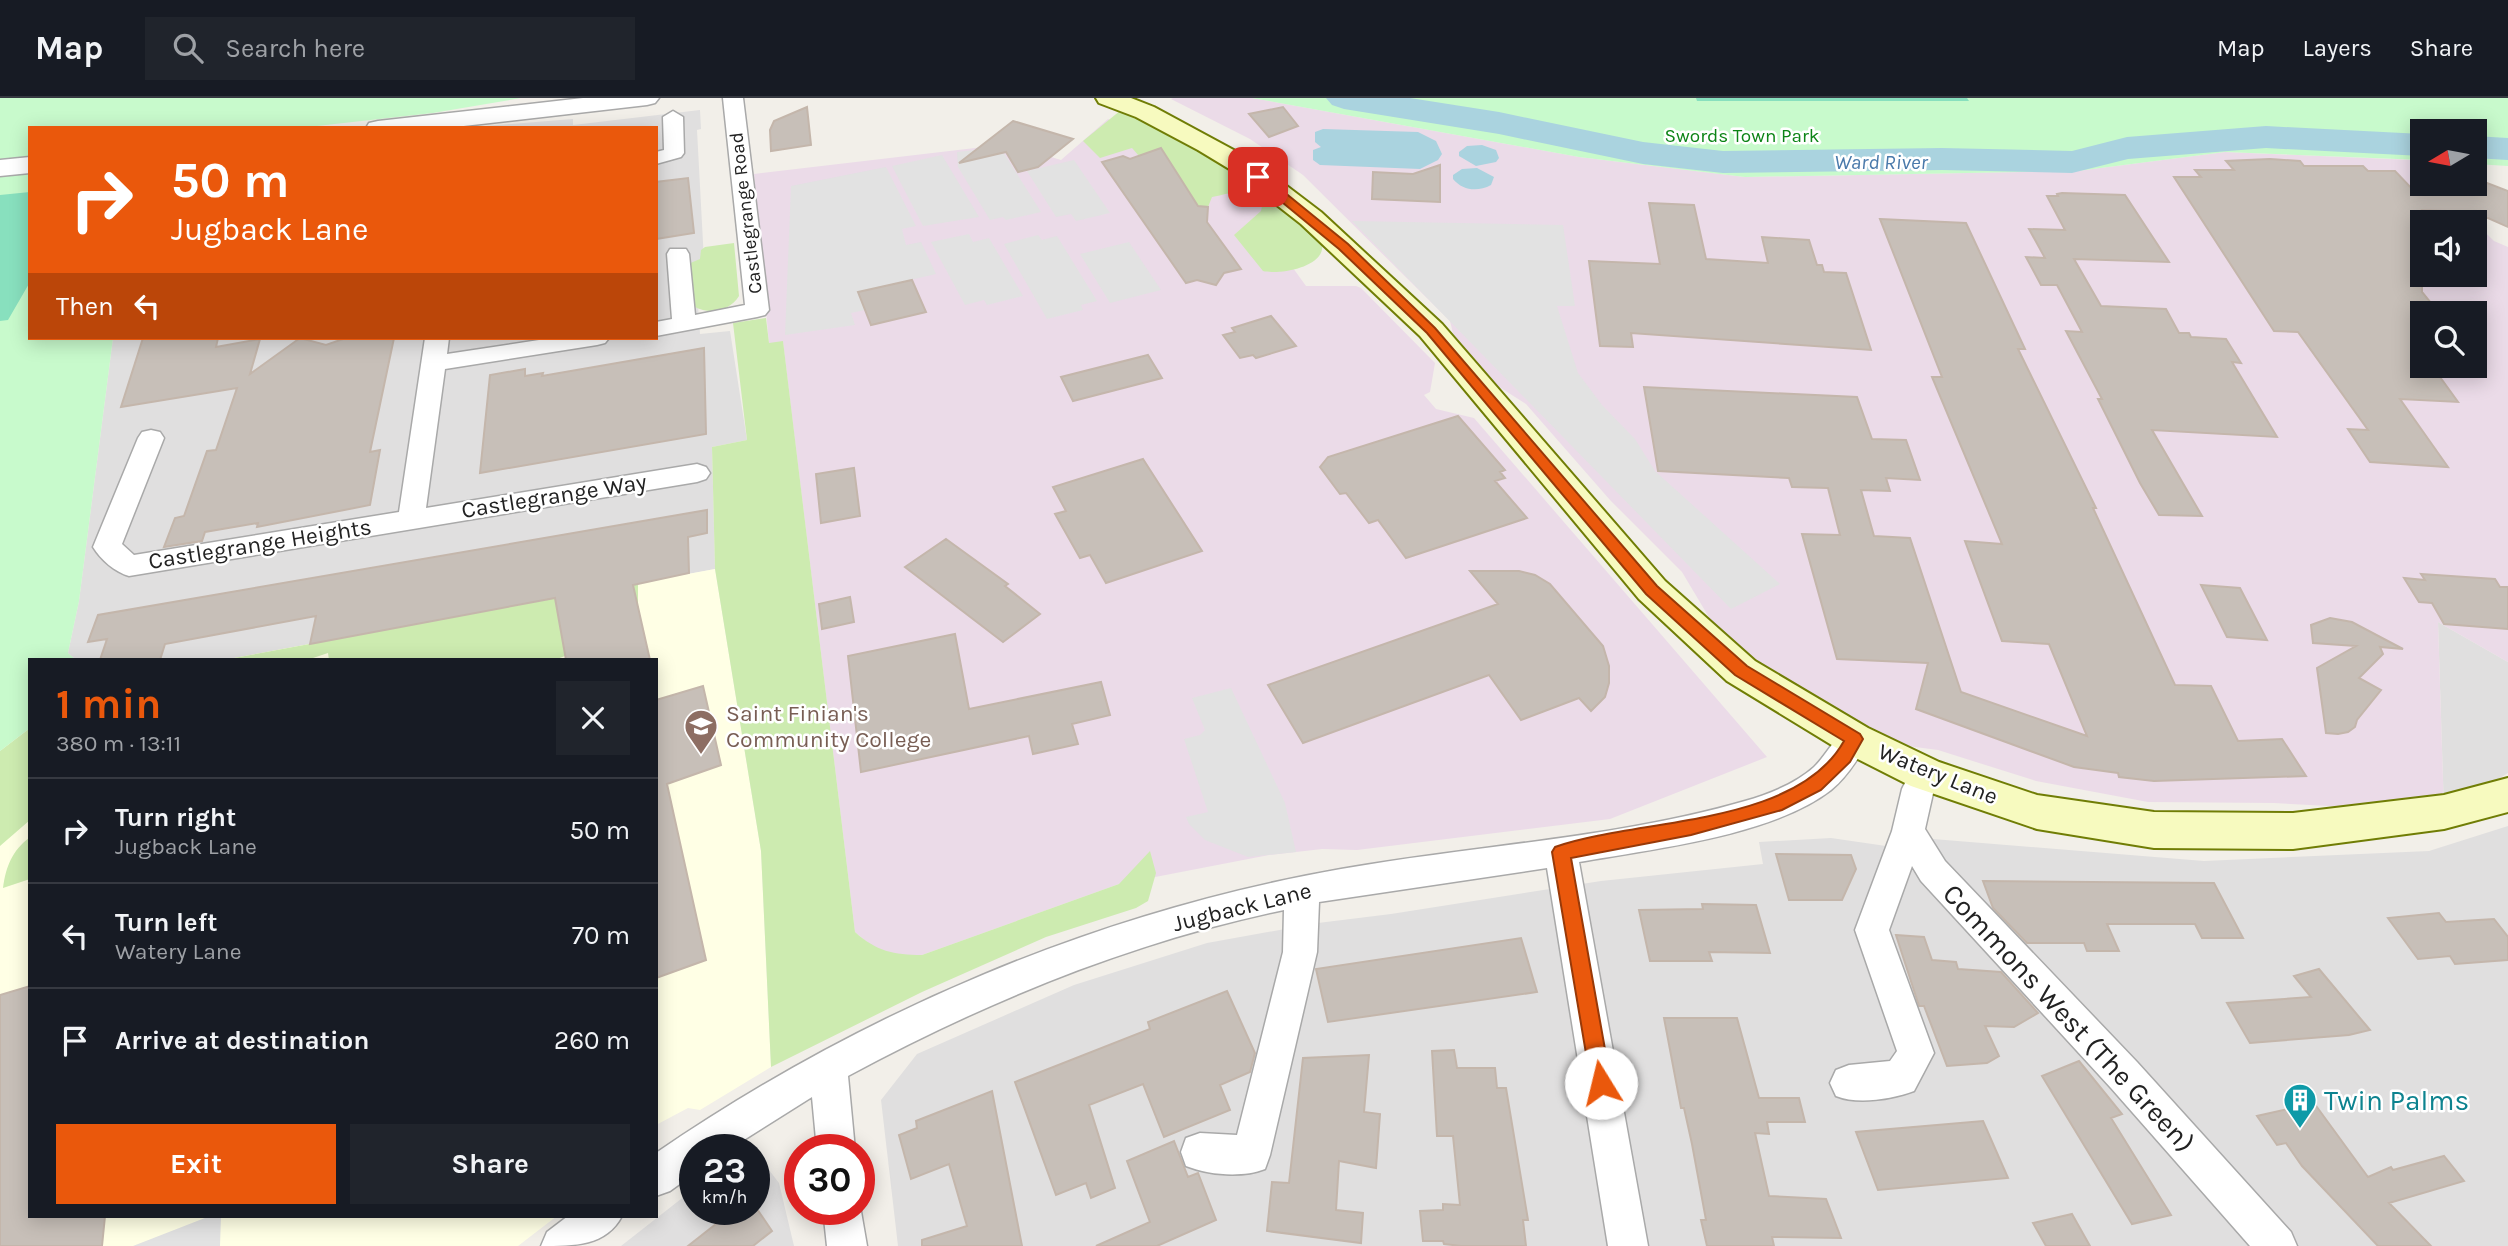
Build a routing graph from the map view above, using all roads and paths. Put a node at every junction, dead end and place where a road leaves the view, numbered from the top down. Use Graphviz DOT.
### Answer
graph roads {
  1 [pos="647,98"];
  2 [pos="733,98"];
  3 [pos="1108,98"];
  4 [pos="673,117"];
  5 [pos="396,126"];
  6 [pos="658,157"];
  7 [pos="28,165"];
  8 [pos="0,168"];
  9 [pos="678,254"];
  10 [pos="684,324"];
  11 [pos="658,329"];
  12 [pos="570,340"];
  13 [pos="436,350"];
  14 [pos="151,438"];
  15 [pos="696,472"];
  16 [pos="411,519"];
  17 [pos="1854,739"];
  18 [pos="1925,774"];
  19 [pos="2508,795"];
  20 [pos="1908,831"];
  21 [pos="1561,852"];
  22 [pos="1302,891"];
  23 [pos="828,1066"];
  24 [pos="1849,1083"];
  25 [pos="834,1134"];
  26 [pos="1200,1152"];
  27 [pos="658,1176"];
  28 [pos="599,1218"];
  29 [pos="845,1225"];
  30 [pos="561,1246"];
  31 [pos="847,1246"];
  32 [pos="1628,1246"];
  33 [pos="2277,1246"];
  1 -- 5 [label="street"];
  2 -- 10 [label="street, Castlegrange Road"];
  3 -- 17 [label="main road, Watery Lane"];
  4 -- 6 [label="street"];
  7 -- 8 [label="street"];
  9 -- 10 [label="street"];
  10 -- 11 [label="street, Castlegrange Road"];
  12 -- 13 [label="street"];
  13 -- 16 [label="street"];
  14 -- 16 [label="street, Castlegrange Heights"];
  15 -- 16 [label="street, Castlegrange Way"];
  17 -- 18 [label="main road, Watery Lane"];
  17 -- 21 [label="street, Jugback Lane"];
  18 -- 19 [label="main road, Watery Lane"];
  18 -- 20 [label="street"];
  20 -- 24 [label="street"];
  20 -- 33 [label="street, Commons West (The Green)"];
  21 -- 22 [label="street, Jugback Lane"];
  21 -- 32 [label="street"];
  22 -- 23 [label="street, Jugback Lane"];
  22 -- 26 [label="street"];
  23 -- 25 [label="street"];
  23 -- 27 [label="street, Jugback Lane"];
  28 -- 30 [label="street"];
  29 -- 31 [label="street"];
}
